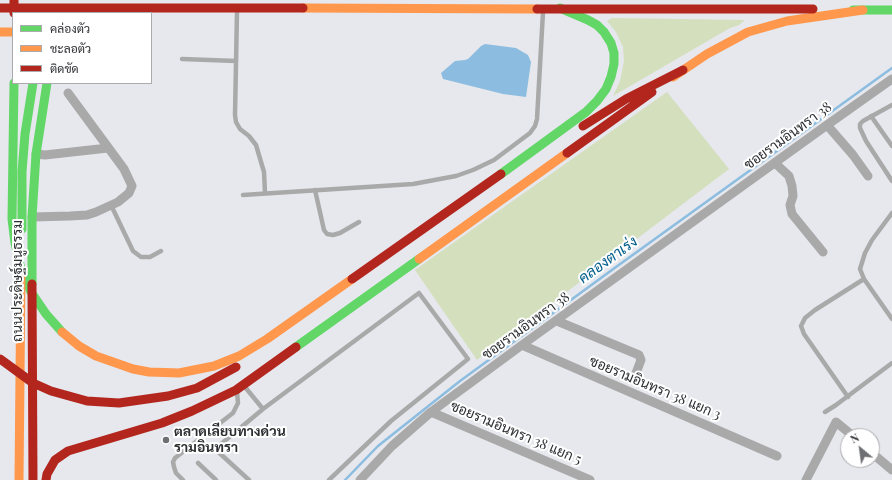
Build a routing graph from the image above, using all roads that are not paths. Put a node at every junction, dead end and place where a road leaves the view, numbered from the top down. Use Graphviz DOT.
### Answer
graph roads {
  1 [pos="14,0"];
  2 [pos="49,0"];
  3 [pos="680,4"];
  4 [pos="0,8"];
  5 [pos="543,8"];
  6 [pos="560,8"];
  7 [pos="126,9"];
  8 [pos="237,9"];
  9 [pos="863,10"];
  10 [pos="892,10"];
  11 [pos="14,12"];
  12 [pos="46,12"];
  13 [pos="116,12"];
  14 [pos="0,32"];
  15 [pos="12,32"];
  16 [pos="182,59"];
  17 [pos="236,61"];
  18 [pos="683,70"];
  19 [pos="892,79"];
  20 [pos="14,84"];
  21 [pos="33,84"];
  22 [pos="47,84"];
  23 [pos="68,93"];
  24 [pos="892,105"];
  25 [pos="871,116"];
  26 [pos="827,125"];
  27 [pos="892,146"];
  28 [pos="108,148"];
  29 [pos="550,150"];
  30 [pos="36,154"];
  31 [pos="775,163"];
  32 [pos="868,176"];
  33 [pos="892,181"];
  34 [pos="315,190"];
  35 [pos="265,193"];
  36 [pos="243,195"];
  37 [pos="111,205"];
  38 [pos="32,217"];
  39 [pos="891,217"];
  40 [pos="359,222"];
  41 [pos="161,251"];
  42 [pos="823,252"];
  43 [pos="864,279"];
  44 [pos="341,298"];
  45 [pos="892,319"];
  46 [pos="557,321"];
  47 [pos="522,345"];
  48 [pos="0,359"];
  49 [pos="892,362"];
  50 [pos="636,373"];
  51 [pos="240,388"];
  52 [pos="848,397"];
  53 [pos="263,409"];
  54 [pos="431,412"];
  55 [pos="825,412"];
  56 [pos="843,428"];
  57 [pos="776,456"];
  58 [pos="880,460"];
  59 [pos="198,463"];
  60 [pos="892,470"];
  61 [pos="19,480"];
  62 [pos="33,480"];
  63 [pos="46,480"];
  64 [pos="183,480"];
  65 [pos="216,480"];
  66 [pos="249,480"];
  67 [pos="329,480"];
  68 [pos="360,480"];
  69 [pos="590,480"];
  70 [pos="806,480"];
  1 -- 11 [label="main road"];
  2 -- 12 [label="main road"];
  3 -- 6 [label="main road"];
  3 -- 9 [label="main road"];
  4 -- 7 [label="main road"];
  5 -- 6 [label="main road"];
  5 -- 8 [label="main road"];
  5 -- 34 [label="lane"];
  6 -- 20 [label="main road"];
  7 -- 8 [label="main road"];
  7 -- 13 [label="main road"];
  8 -- 17 [label="lane"];
  9 -- 10 [label="main road"];
  9 -- 18 [label="main road"];
  14 -- 15 [label="main road"];
  16 -- 17 [label="lane"];
  17 -- 35 [label="lane"];
  18 -- 29 [label="main road"];
  18 -- 51 [label="main road"];
  19 -- 26 [label="street, ซอยรามอินทรา 38"];
  21 -- 61 [label="main road"];
  22 -- 30 [label="main road, ถนนประดิษฐ์มนูธรรม"];
  23 -- 28 [label="street"];
  24 -- 25 [label="lane"];
  25 -- 27 [label="lane"];
  25 -- 33 [label="lane"];
  26 -- 31 [label="street, ซอยรามอินทรา 38"];
  26 -- 32 [label="street"];
  28 -- 30 [label="street"];
  28 -- 37 [label="street"];
  30 -- 38 [label="main road, ถนนประดิษฐ์มนูธรรม"];
  31 -- 42 [label="street"];
  31 -- 46 [label="street, ซอยรามอินทรา 38"];
  34 -- 35 [label="lane"];
  34 -- 40 [label="lane"];
  35 -- 36 [label="lane"];
  37 -- 38 [label="street"];
  37 -- 41 [label="lane"];
  38 -- 62 [label="main road, ถนนประดิษฐ์มนูธรรม"];
  39 -- 43 [label="lane"];
  43 -- 45 [label="lane"];
  43 -- 52 [label="lane"];
  44 -- 48 [label="main road"];
  46 -- 47 [label="street, ซอยรามอินทรา 38"];
  46 -- 50 [label="street"];
  47 -- 54 [label="street, ซอยรามอินทรา 38"];
  47 -- 57 [label="street, ซอยรามอินทรา 38 แยก 3"];
  49 -- 52 [label="lane"];
  51 -- 53 [label="lane"];
  51 -- 63 [label="main road"];
  51 -- 64 [label="lane"];
  52 -- 55 [label="lane"];
  53 -- 66 [label="lane"];
  53 -- 67 [label="lane"];
  54 -- 68 [label="street, ซอยรามอินทรา 38"];
  54 -- 69 [label="street, ซอยรามอินทรา 38 แยก 5"];
  56 -- 70 [label="street"];
  58 -- 60 [label="street"];
  59 -- 65 [label="lane"];
}
